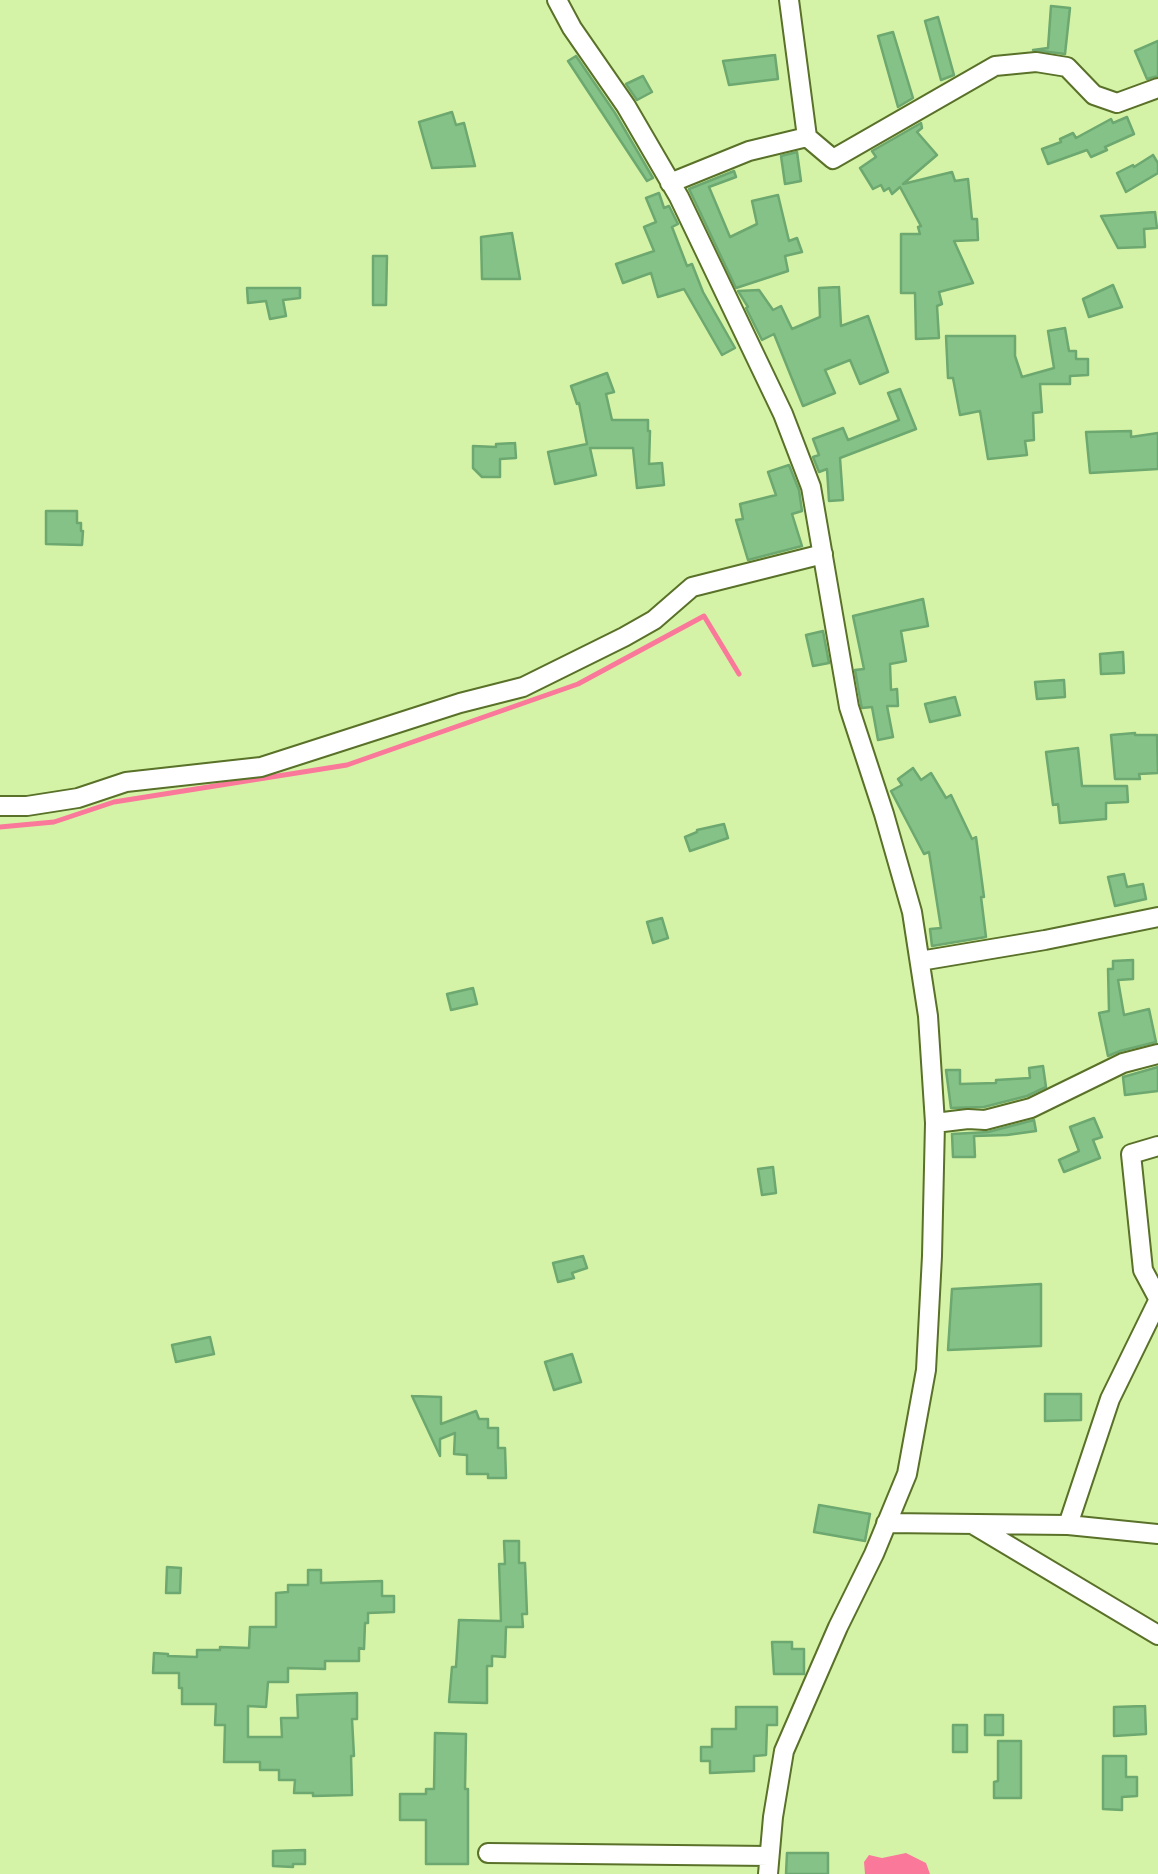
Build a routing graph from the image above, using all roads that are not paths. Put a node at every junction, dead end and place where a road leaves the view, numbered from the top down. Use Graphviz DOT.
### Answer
graph roads {
  1 [pos="557,0"];
  2 [pos="789,0"];
  3 [pos="1158,88"];
  4 [pos="807,136"];
  5 [pos="670,182"];
  6 [pos="822,554"];
  7 [pos="0,806"];
  8 [pos="1158,917"];
  9 [pos="920,961"];
  10 [pos="1158,1054"];
  11 [pos="935,1123"];
  12 [pos="1158,1146"];
  13 [pos="1158,1299"];
  14 [pos="886,1524"];
  15 [pos="972,1524"];
  16 [pos="1068,1526"];
  17 [pos="1158,1534"];
  18 [pos="1158,1635"];
  19 [pos="488,1854"];
  20 [pos="768,1865"];
  1 -- 5 [label="street"];
  2 -- 4 [label="street"];
  3 -- 4 [label="street"];
  4 -- 5 [label="street"];
  5 -- 6 [label="street"];
  6 -- 7 [label="street"];
  6 -- 9 [label="street"];
  8 -- 9 [label="street"];
  9 -- 11 [label="street"];
  10 -- 11 [label="street"];
  11 -- 14 [label="street"];
  12 -- 13 [label="street"];
  13 -- 16 [label="street"];
  14 -- 15 [label="street"];
  14 -- 20 [label="street"];
  15 -- 16 [label="street"];
  15 -- 18 [label="street"];
  16 -- 17 [label="street"];
  19 -- 20 [label="street"];
}
